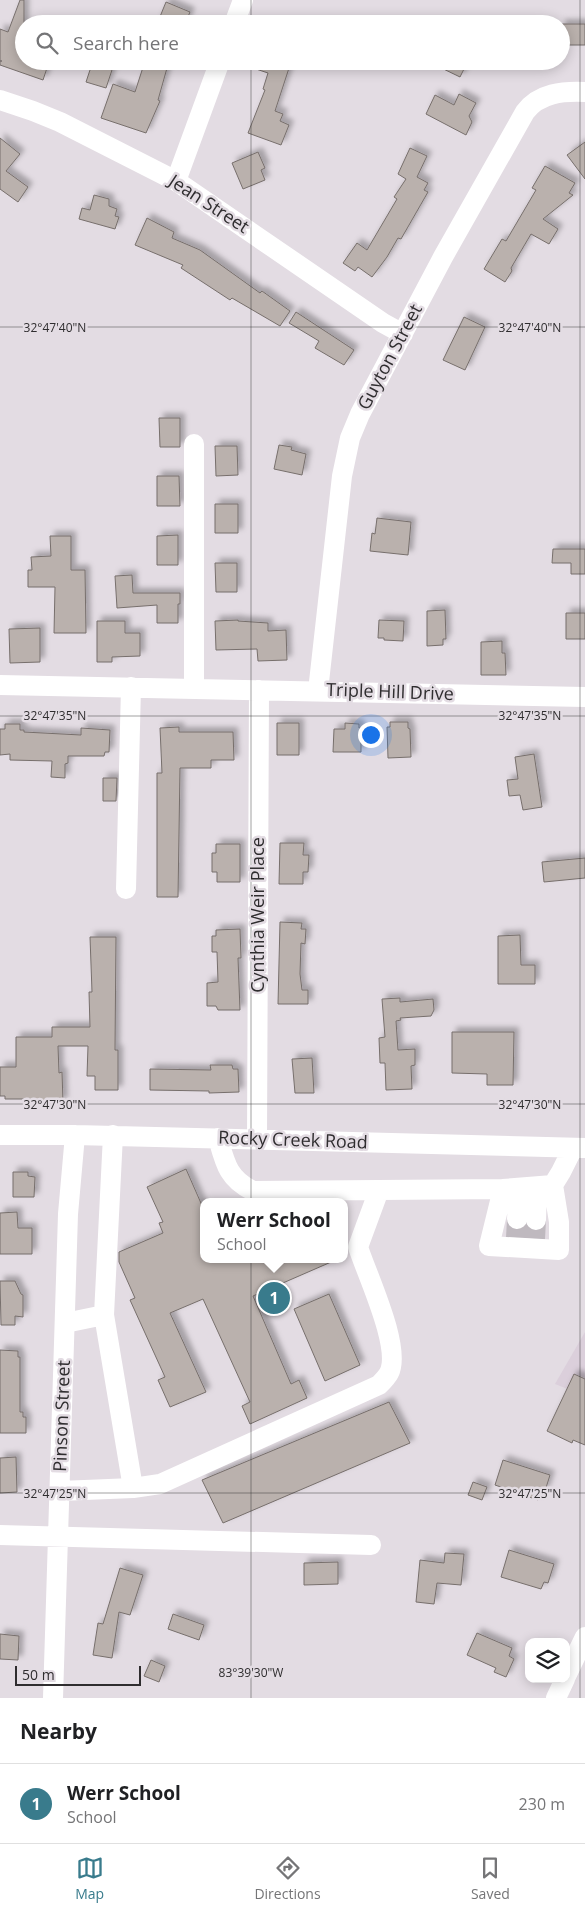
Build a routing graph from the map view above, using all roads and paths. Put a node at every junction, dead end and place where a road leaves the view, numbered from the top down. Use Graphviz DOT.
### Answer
graph roads {
  1 [pos="243,0"];
  2 [pos="237,15"];
  3 [pos="217,70"];
  4 [pos="585,92"];
  5 [pos="0,100"];
  6 [pos="176,181"];
  7 [pos="403,334"];
  8 [pos="194,444"];
  9 [pos="0,685"];
  10 [pos="131,688"];
  11 [pos="194,688"];
  12 [pos="259,690"];
  13 [pos="318,690"];
  14 [pos="585,697"];
  15 [pos="126,889"];
  16 [pos="75,1135"];
  17 [pos="0,1136"];
  18 [pos="112,1136"];
  19 [pos="218,1138"];
  20 [pos="257,1139"];
  21 [pos="579,1148"];
  22 [pos="528,1188"];
  23 [pos="379,1190"];
  24 [pos="526,1235"];
  25 [pos="104,1315"];
  26 [pos="65,1323"];
  27 [pos="133,1488"];
  28 [pos="60,1491"];
  29 [pos="0,1535"];
  30 [pos="59,1536"];
  31 [pos="371,1545"];
  32 [pos="585,1637"];
  33 [pos="570,1669"];
  34 [pos="564,1683"];
  35 [pos="53,1698"];
  36 [pos="556,1698"];
  1 -- 2 [label="street"];
  3 -- 6 [label="street"];
  4 -- 7 [label="street, Guyton Street"];
  5 -- 6 [label="street, Jean Street"];
  6 -- 7 [label="street, Jean Street"];
  7 -- 13 [label="street, Guyton Street"];
  8 -- 11 [label="street"];
  9 -- 10 [label="street, Triple Hill Drive"];
  10 -- 11 [label="street, Triple Hill Drive"];
  10 -- 15 [label="street"];
  11 -- 12 [label="street, Triple Hill Drive"];
  12 -- 13 [label="street, Triple Hill Drive"];
  12 -- 20 [label="street, Cynthia Weir Place"];
  13 -- 14 [label="street, Triple Hill Drive"];
  16 -- 17 [label="street, Rocky Creek Road"];
  16 -- 18 [label="street, Rocky Creek Road"];
  16 -- 26 [label="street, Pinson Street"];
  18 -- 19 [label="street, Rocky Creek Road"];
  18 -- 25 [label="street"];
  19 -- 20 [label="street, Rocky Creek Road"];
  19 -- 23 [label="street"];
  20 -- 21 [label="street, Rocky Creek Road"];
  21 -- 22 [label="street"];
  22 -- 23 [label="street"];
  22 -- 24 [label="street"];
  22 -- 24 [label="street"];
  22 -- 24 [label="street"];
  23 -- 27 [label="street"];
  25 -- 26 [label="street"];
  25 -- 27 [label="street"];
  26 -- 28 [label="street, Pinson Street"];
  27 -- 28 [label="street"];
  28 -- 30 [label="street, Pinson Street"];
  29 -- 30 [label="street"];
  30 -- 31 [label="street"];
  30 -- 35 [label="street, Pinson Street"];
  32 -- 33 [label="street"];
  34 -- 36 [label="street"];
}
